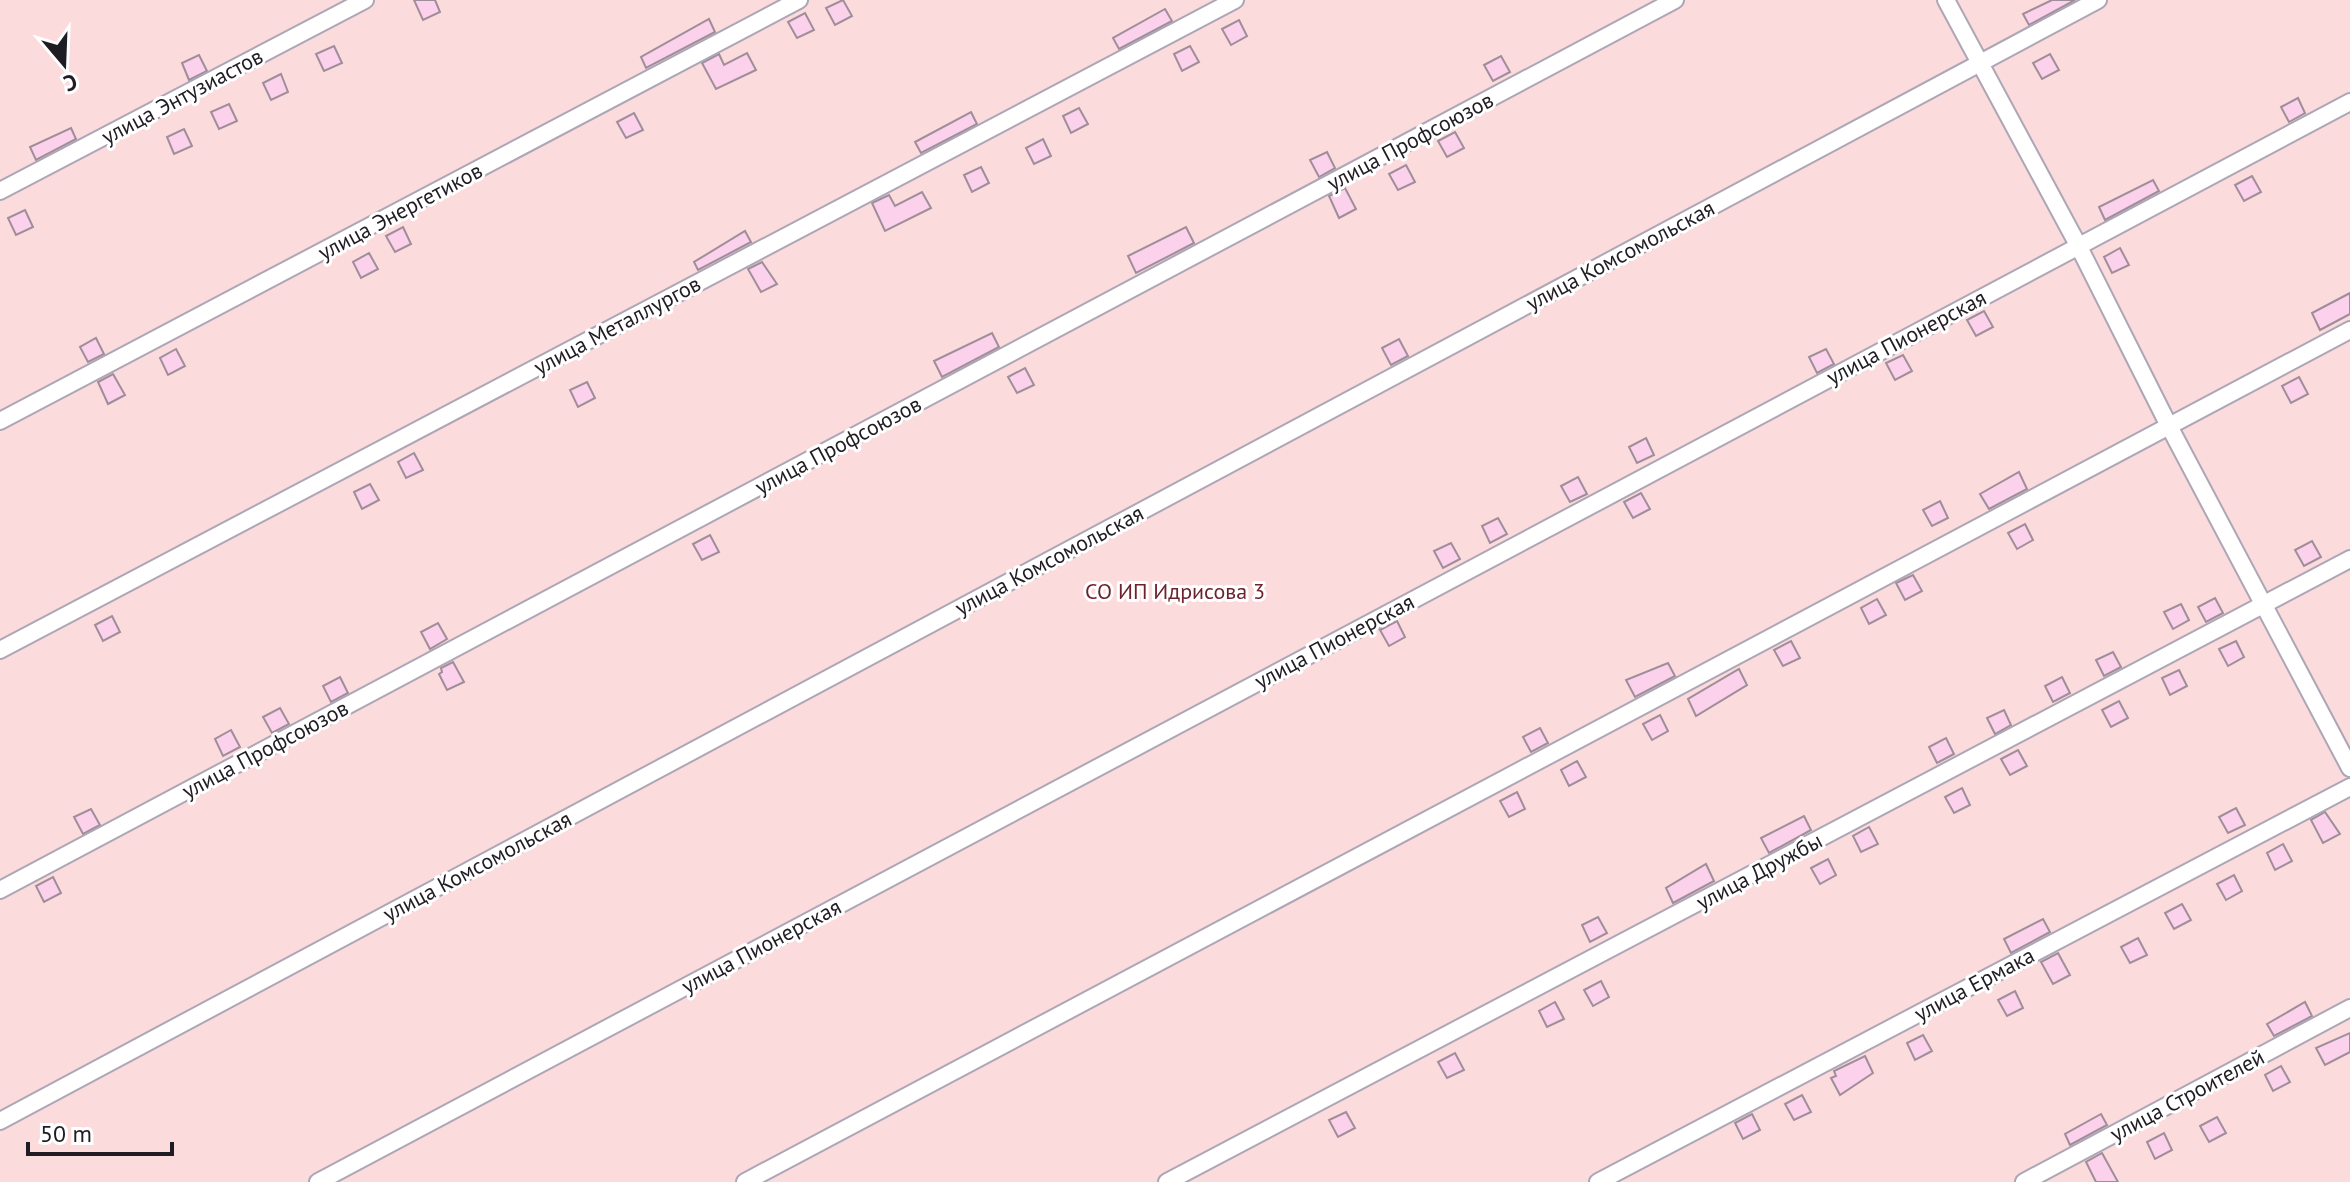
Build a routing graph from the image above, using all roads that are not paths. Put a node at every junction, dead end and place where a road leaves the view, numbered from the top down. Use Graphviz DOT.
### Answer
graph roads {
  1 [pos="365,0"];
  2 [pos="799,0"];
  3 [pos="1235,0"];
  4 [pos="1675,0"];
  5 [pos="1946,0"];
  6 [pos="2098,0"];
  7 [pos="1978,63"];
  8 [pos="2350,102"];
  9 [pos="0,191"];
  10 [pos="2078,245"];
  11 [pos="2350,330"];
  12 [pos="0,421"];
  13 [pos="2169,426"];
  14 [pos="2350,559"];
  15 [pos="2263,606"];
  16 [pos="0,650"];
  17 [pos="2350,768"];
  18 [pos="2350,787"];
  19 [pos="0,890"];
  20 [pos="2350,1008"];
  21 [pos="0,1121"];
  22 [pos="318,1182"];
  23 [pos="745,1182"];
  24 [pos="1167,1182"];
  25 [pos="1598,1182"];
  26 [pos="2024,1182"];
  1 -- 9 [label="street, улица Энтузиастов"];
  2 -- 12 [label="street, улица Энергетиков"];
  3 -- 16 [label="street, улица Металлургов"];
  4 -- 19 [label="street, улица Профсоюзов"];
  5 -- 7 [label="street"];
  6 -- 7 [label="street, улица Комсомольская"];
  7 -- 10 [label="street"];
  7 -- 21 [label="street, улица Комсомольская"];
  8 -- 10 [label="street, улица Пионерская"];
  10 -- 13 [label="street"];
  10 -- 22 [label="street, улица Пионерская"];
  11 -- 13 [label="street"];
  13 -- 15 [label="street"];
  13 -- 23 [label="street"];
  14 -- 15 [label="street, улица Дружбы"];
  15 -- 17 [label="street"];
  15 -- 24 [label="street, улица Дружбы"];
  18 -- 25 [label="street, улица Ермака"];
  20 -- 26 [label="street, улица Строителей"];
}
